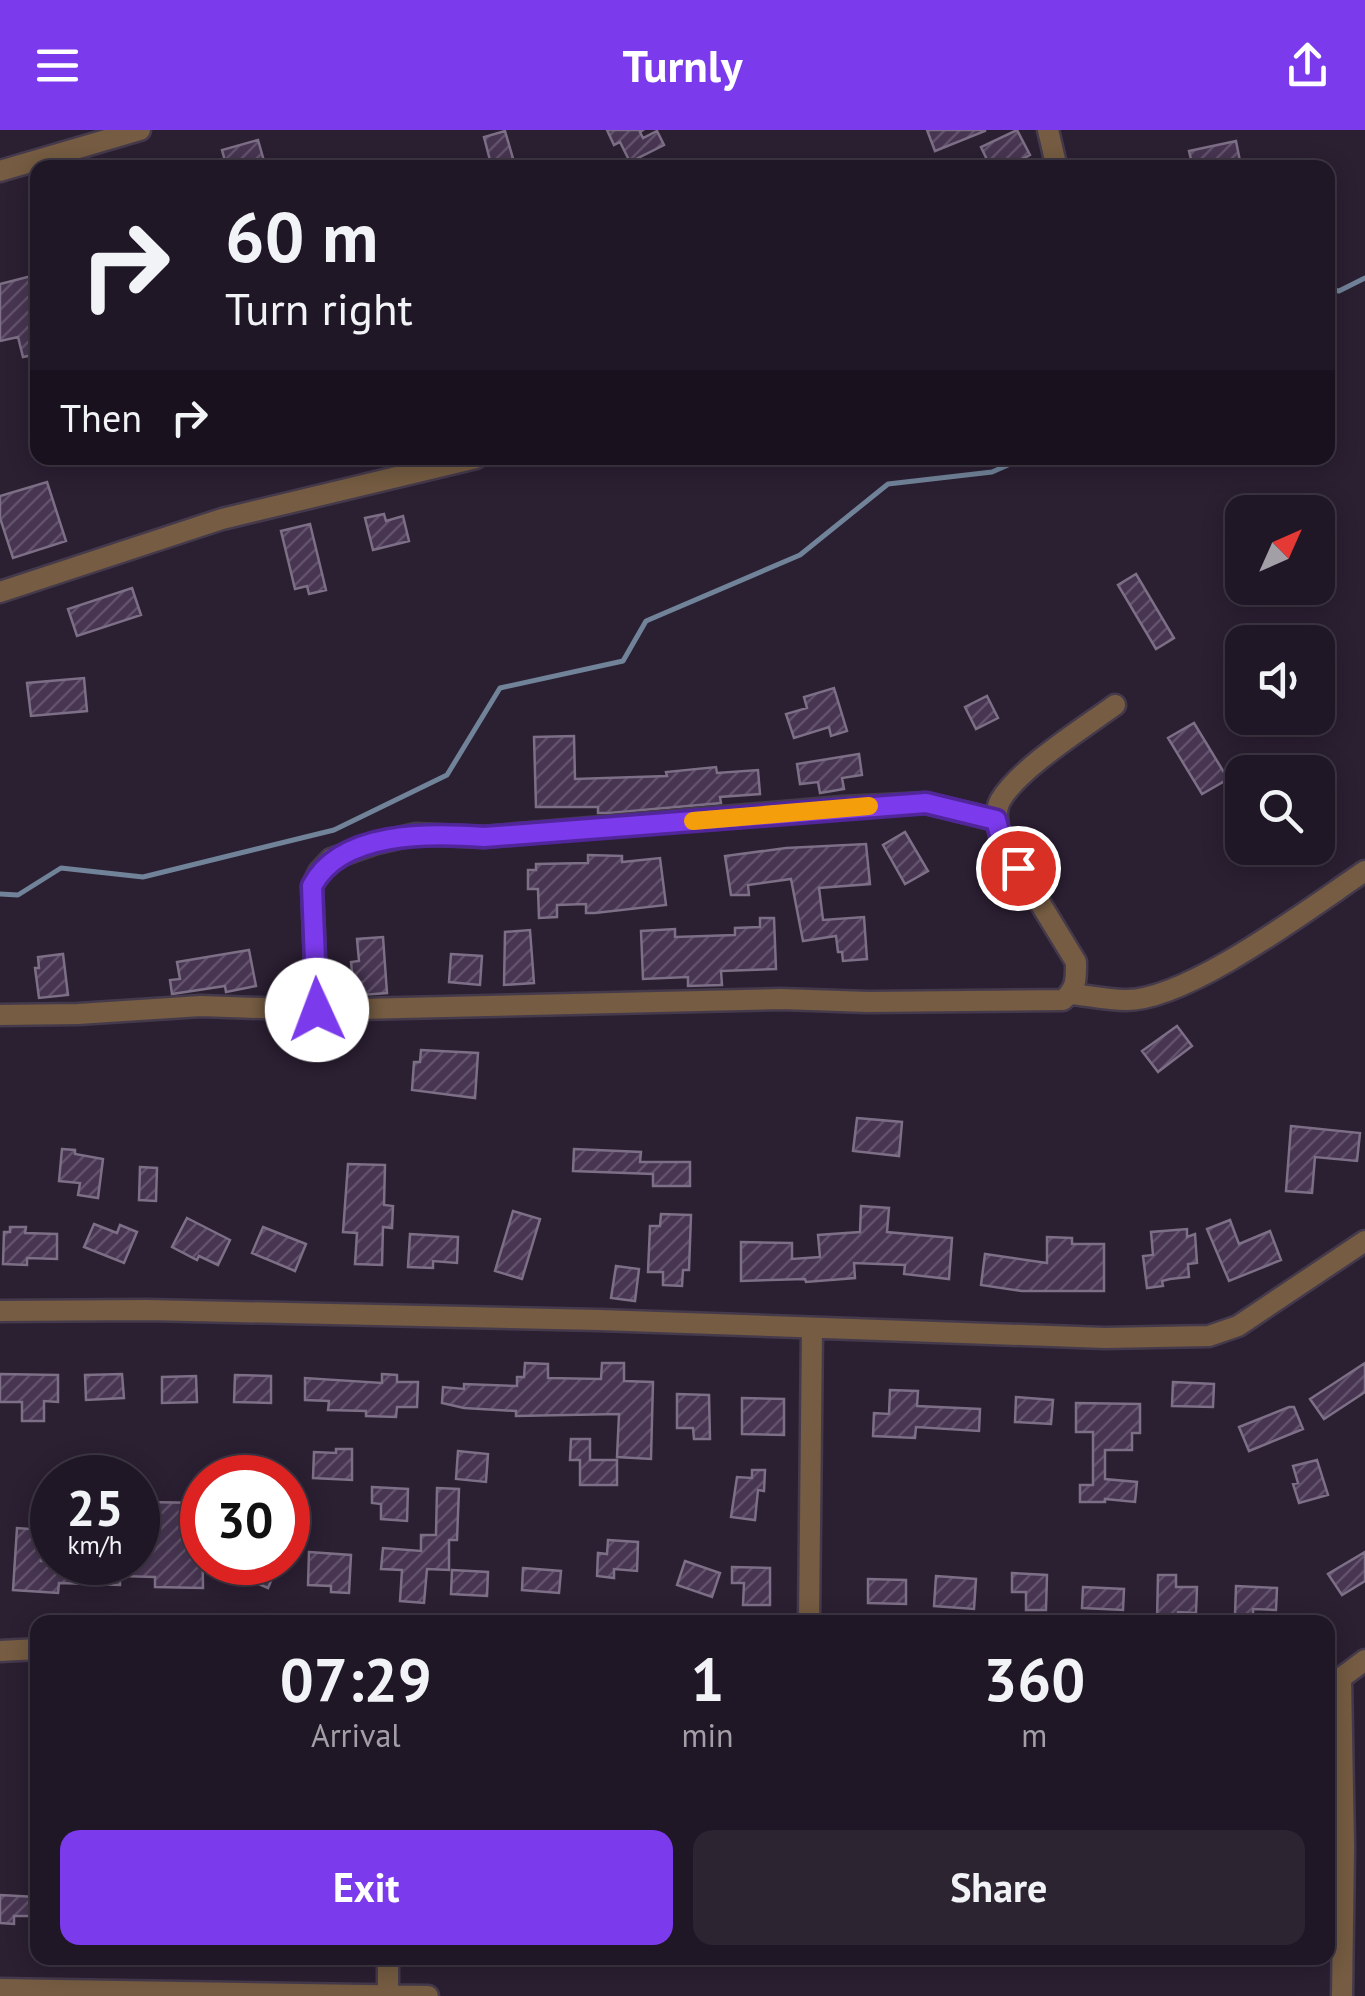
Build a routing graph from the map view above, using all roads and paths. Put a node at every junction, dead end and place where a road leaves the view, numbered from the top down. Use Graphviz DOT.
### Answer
graph roads {
  1 [pos="140,130"];
  2 [pos="1048,130"];
  3 [pos="38,160"];
  4 [pos="1055,160"];
  5 [pos="30,162"];
  6 [pos="0,171"];
  7 [pos="447,465"];
  8 [pos="0,592"];
  9 [pos="1116,705"];
  10 [pos="996,820"];
  11 [pos="1365,871"];
  12 [pos="1072,994"];
  13 [pos="317,1010"];
  14 [pos="0,1015"];
  15 [pos="1365,1240"];
  16 [pos="0,1311"];
  17 [pos="812,1329"];
  18 [pos="810,1615"];
  19 [pos="30,1650"];
  20 [pos="0,1652"];
  21 [pos="1365,1660"];
  22 [pos="1335,1677"];
  23 [pos="1335,1695"];
  24 [pos="388,1965"];
  25 [pos="0,1989"];
  26 [pos="184,1994"];
  27 [pos="388,1995"];
  28 [pos="428,1996"];
  29 [pos="1342,1996"];
  1 -- 3 [label="street"];
  2 -- 4 [label="street"];
  5 -- 6 [label="street"];
  7 -- 8 [label="street"];
  9 -- 10 [label="street"];
  10 -- 12 [label="street"];
  10 -- 13 [label="street"];
  11 -- 12 [label="street"];
  12 -- 13 [label="street"];
  13 -- 14 [label="street"];
  15 -- 17 [label="street"];
  16 -- 17 [label="street"];
  17 -- 18 [label="street"];
  19 -- 20 [label="street"];
  21 -- 22 [label="street"];
  23 -- 29 [label="street"];
  24 -- 27 [label="street"];
  25 -- 26 [label="street"];
  26 -- 27 [label="street"];
  27 -- 28 [label="street"];
}
